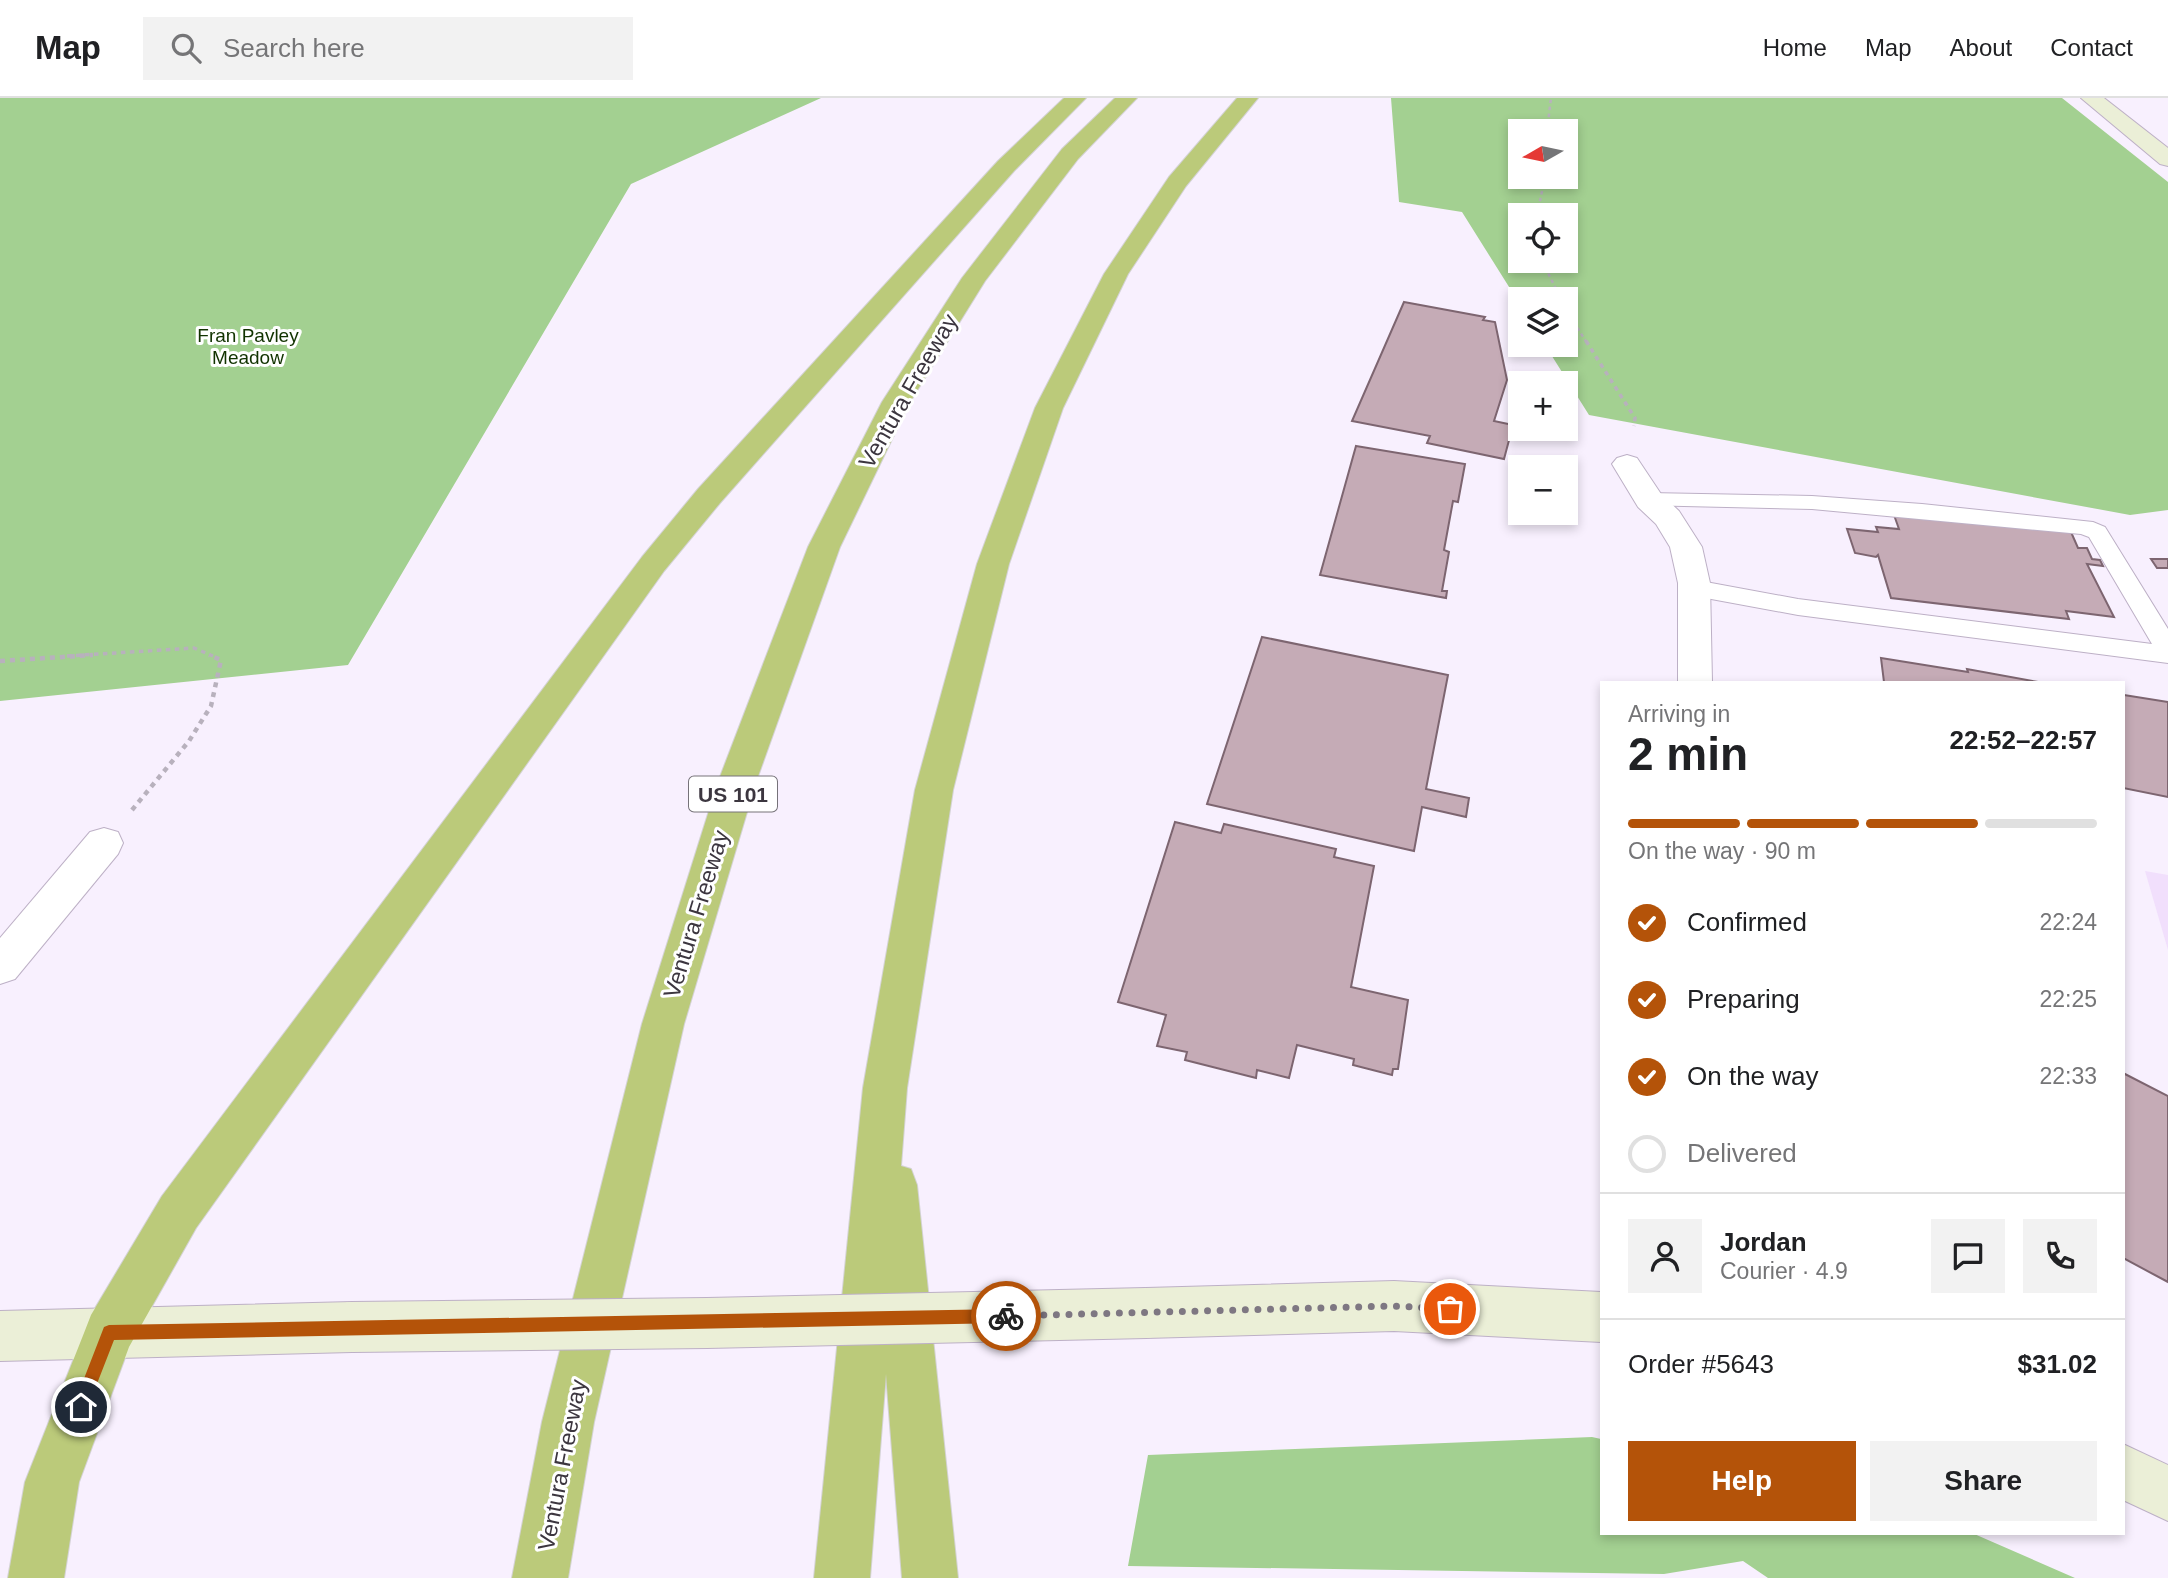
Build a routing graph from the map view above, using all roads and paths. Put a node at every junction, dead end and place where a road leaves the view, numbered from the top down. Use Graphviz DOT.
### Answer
graph roads {
  1 [pos="1076,98"];
  2 [pos="1127,98"];
  3 [pos="1248,98"];
  4 [pos="1551,98"];
  5 [pos="2091,98"];
  6 [pos="1549,119"];
  7 [pos="2168,159"];
  8 [pos="1578,329"];
  9 [pos="1627,464"];
  10 [pos="1649,500"];
  11 [pos="1695,588"];
  12 [pos="2168,652"];
  13 [pos="0,661"];
  14 [pos="1695,681"];
  15 [pos="104,843"];
  16 [pos="0,967"];
  17 [pos="886,1088"];
  18 [pos="1600,1317"];
  19 [pos="109,1333"];
  20 [pos="0,1336"];
  21 [pos="2125,1472"];
  22 [pos="2168,1494"];
  23 [pos="36,1578"];
  24 [pos="540,1578"];
  25 [pos="842,1578"];
  26 [pos="930,1578"];
  1 -- 19 [label="highway"];
  2 -- 24 [label="highway, Ventura Freeway / US 101"];
  3 -- 17 [label="highway"];
  4 -- 6 [label="path"];
  5 -- 7 [label="street"];
  8 -- 9 [label="path"];
  9 -- 10 [label="street"];
  10 -- 11 [label="street"];
  10 -- 12 [label="lane"];
  11 -- 12 [label="lane"];
  11 -- 14 [label="street"];
  13 -- 15 [label="path"];
  15 -- 16 [label="street"];
  17 -- 25 [label="highway"];
  17 -- 26 [label="highway"];
  18 -- 19 [label="street, bridge"];
  19 -- 20 [label="street"];
  19 -- 23 [label="highway"];
  21 -- 22 [label="street"];
}
